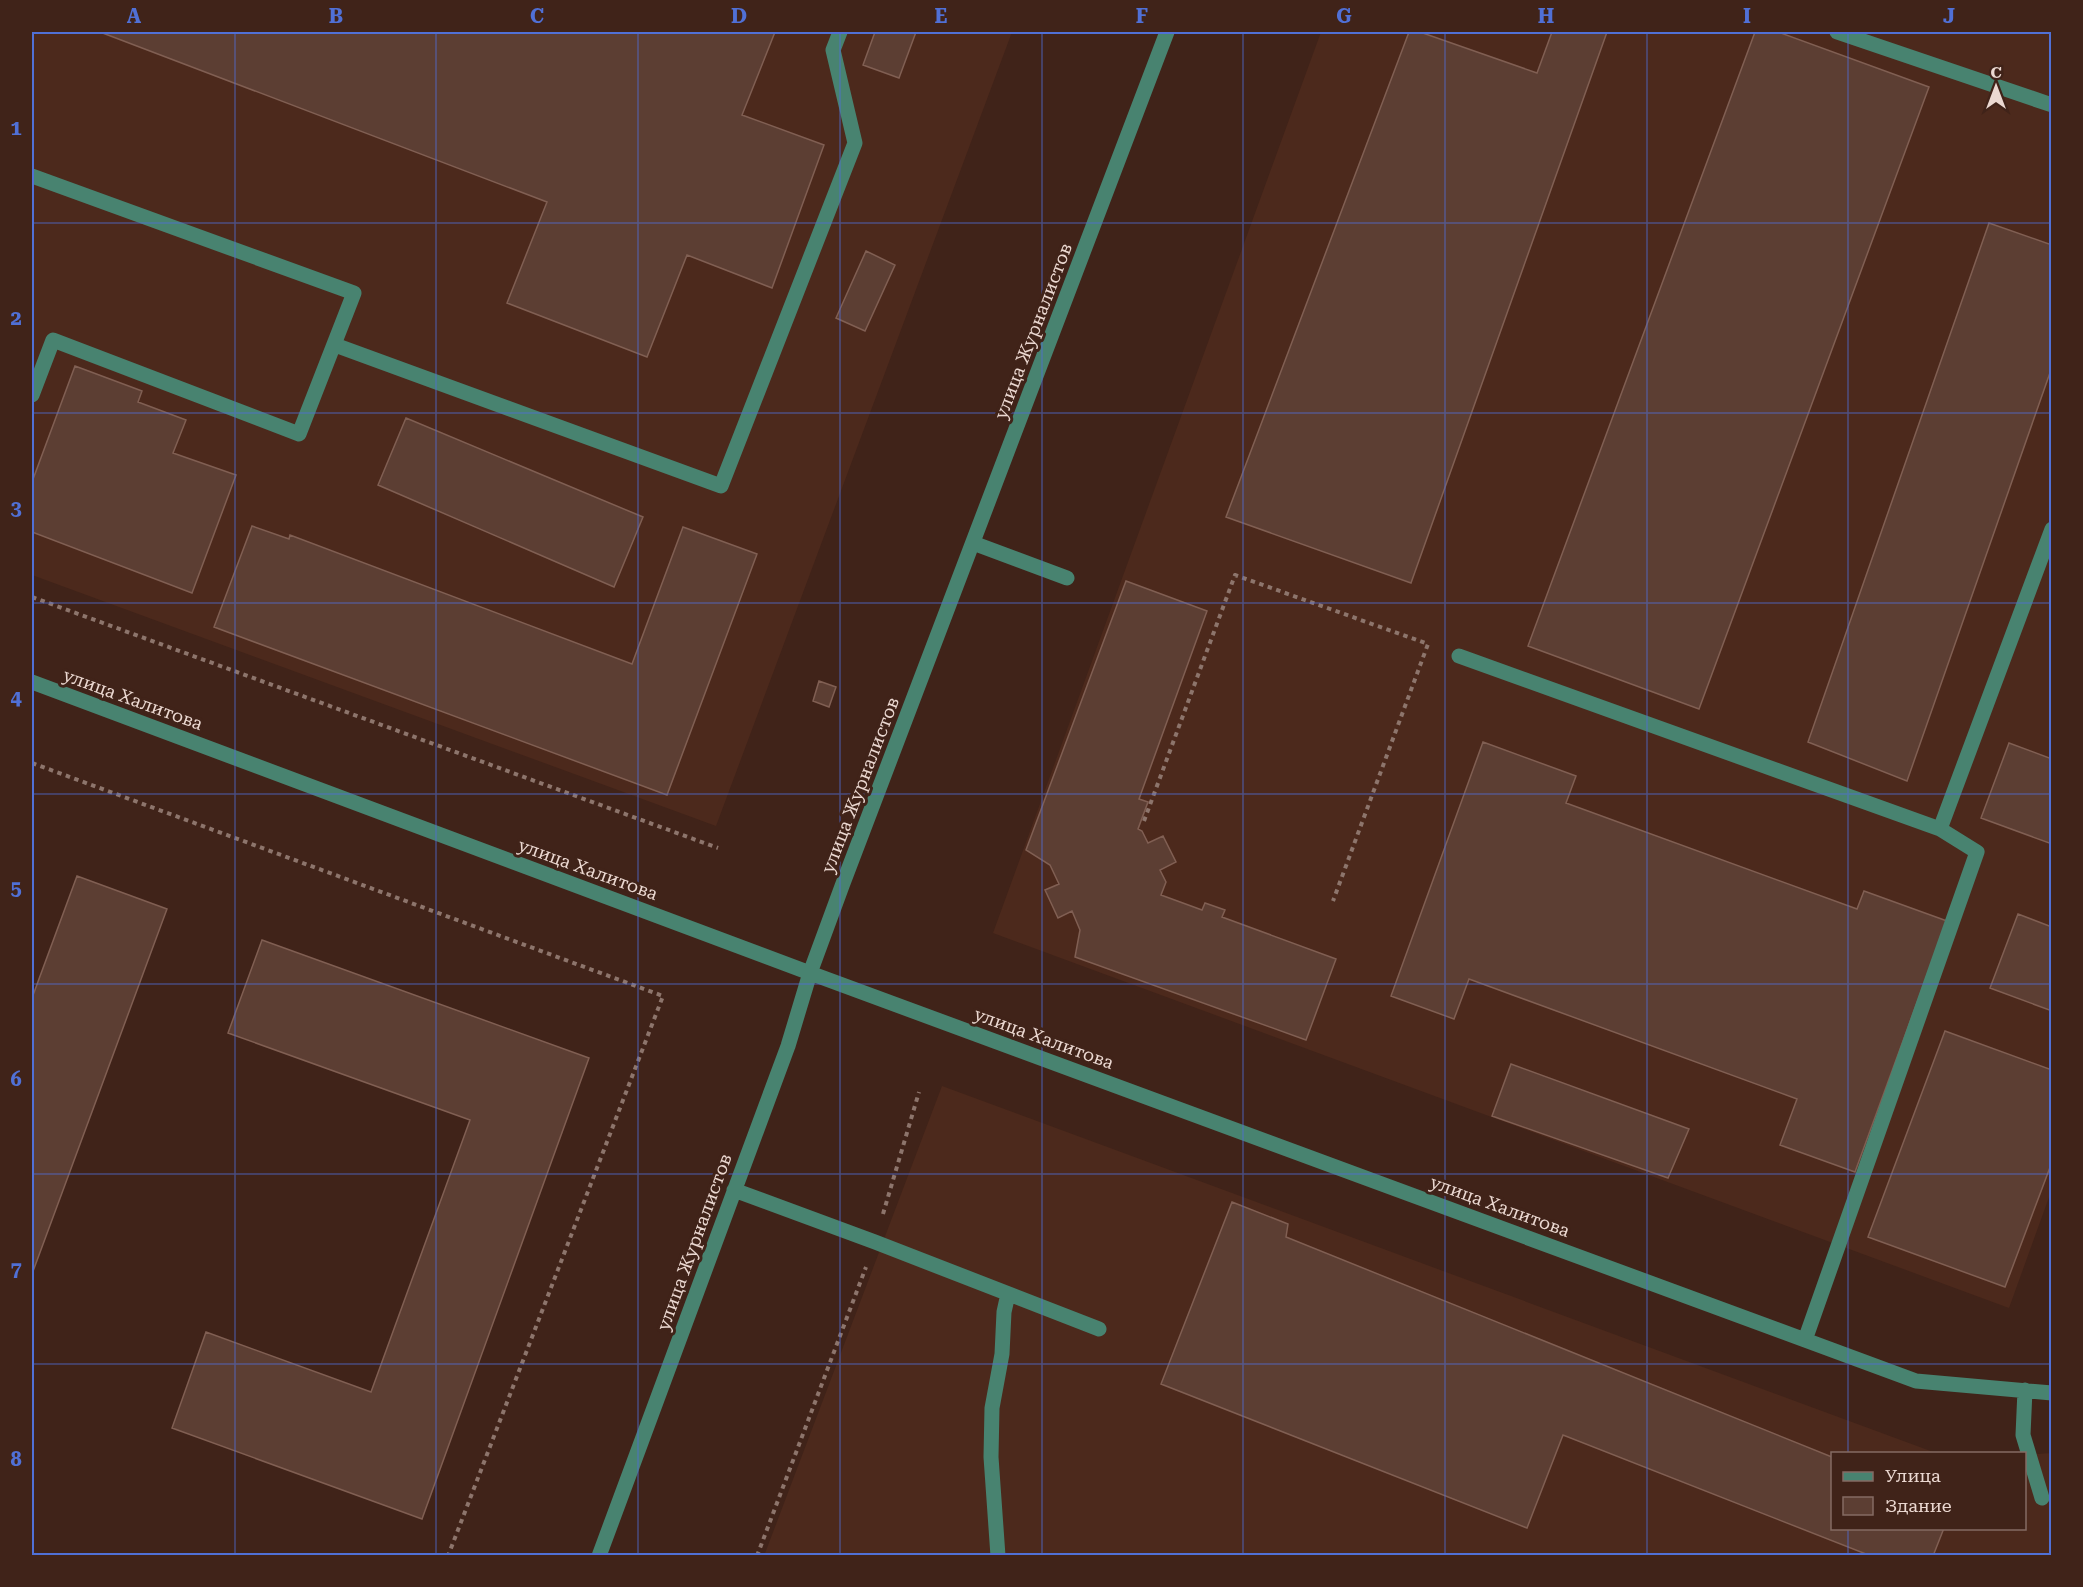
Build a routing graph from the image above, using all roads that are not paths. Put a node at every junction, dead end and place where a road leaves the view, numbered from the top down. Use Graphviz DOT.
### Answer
graph roads {
  1 [pos="840,32"];
  2 [pos="1167,32"];
  3 [pos="1837,32"];
  4 [pos="2052,105"];
  5 [pos="32,176"];
  6 [pos="335,345"];
  7 [pos="32,395"];
  8 [pos="2052,529"];
  9 [pos="973,543"];
  10 [pos="1067,578"];
  11 [pos="1459,656"];
  12 [pos="32,682"];
  13 [pos="1940,829"];
  14 [pos="810,973"];
  15 [pos="734,1190"];
  16 [pos="1008,1294"];
  17 [pos="1099,1329"];
  18 [pos="1805,1340"];
  19 [pos="2025,1390"];
  20 [pos="2052,1392"];
  21 [pos="2042,1498"];
  22 [pos="598,1556"];
  23 [pos="998,1556"];
  1 -- 6 [label="street"];
  2 -- 9 [label="street, улица Журналистов"];
  3 -- 4 [label="street"];
  5 -- 6 [label="street"];
  6 -- 7 [label="street"];
  8 -- 13 [label="street"];
  9 -- 10 [label="street"];
  9 -- 14 [label="street, улица Журналистов"];
  11 -- 13 [label="street"];
  12 -- 14 [label="street, улица Халитова"];
  13 -- 18 [label="street"];
  14 -- 15 [label="street, улица Журналистов"];
  14 -- 18 [label="street, улица Халитова"];
  15 -- 16 [label="street"];
  15 -- 22 [label="street, улица Журналистов"];
  16 -- 17 [label="street"];
  16 -- 23 [label="street"];
  18 -- 19 [label="street, улица Халитова"];
  19 -- 20 [label="street, улица Халитова"];
  19 -- 21 [label="street"];
}
